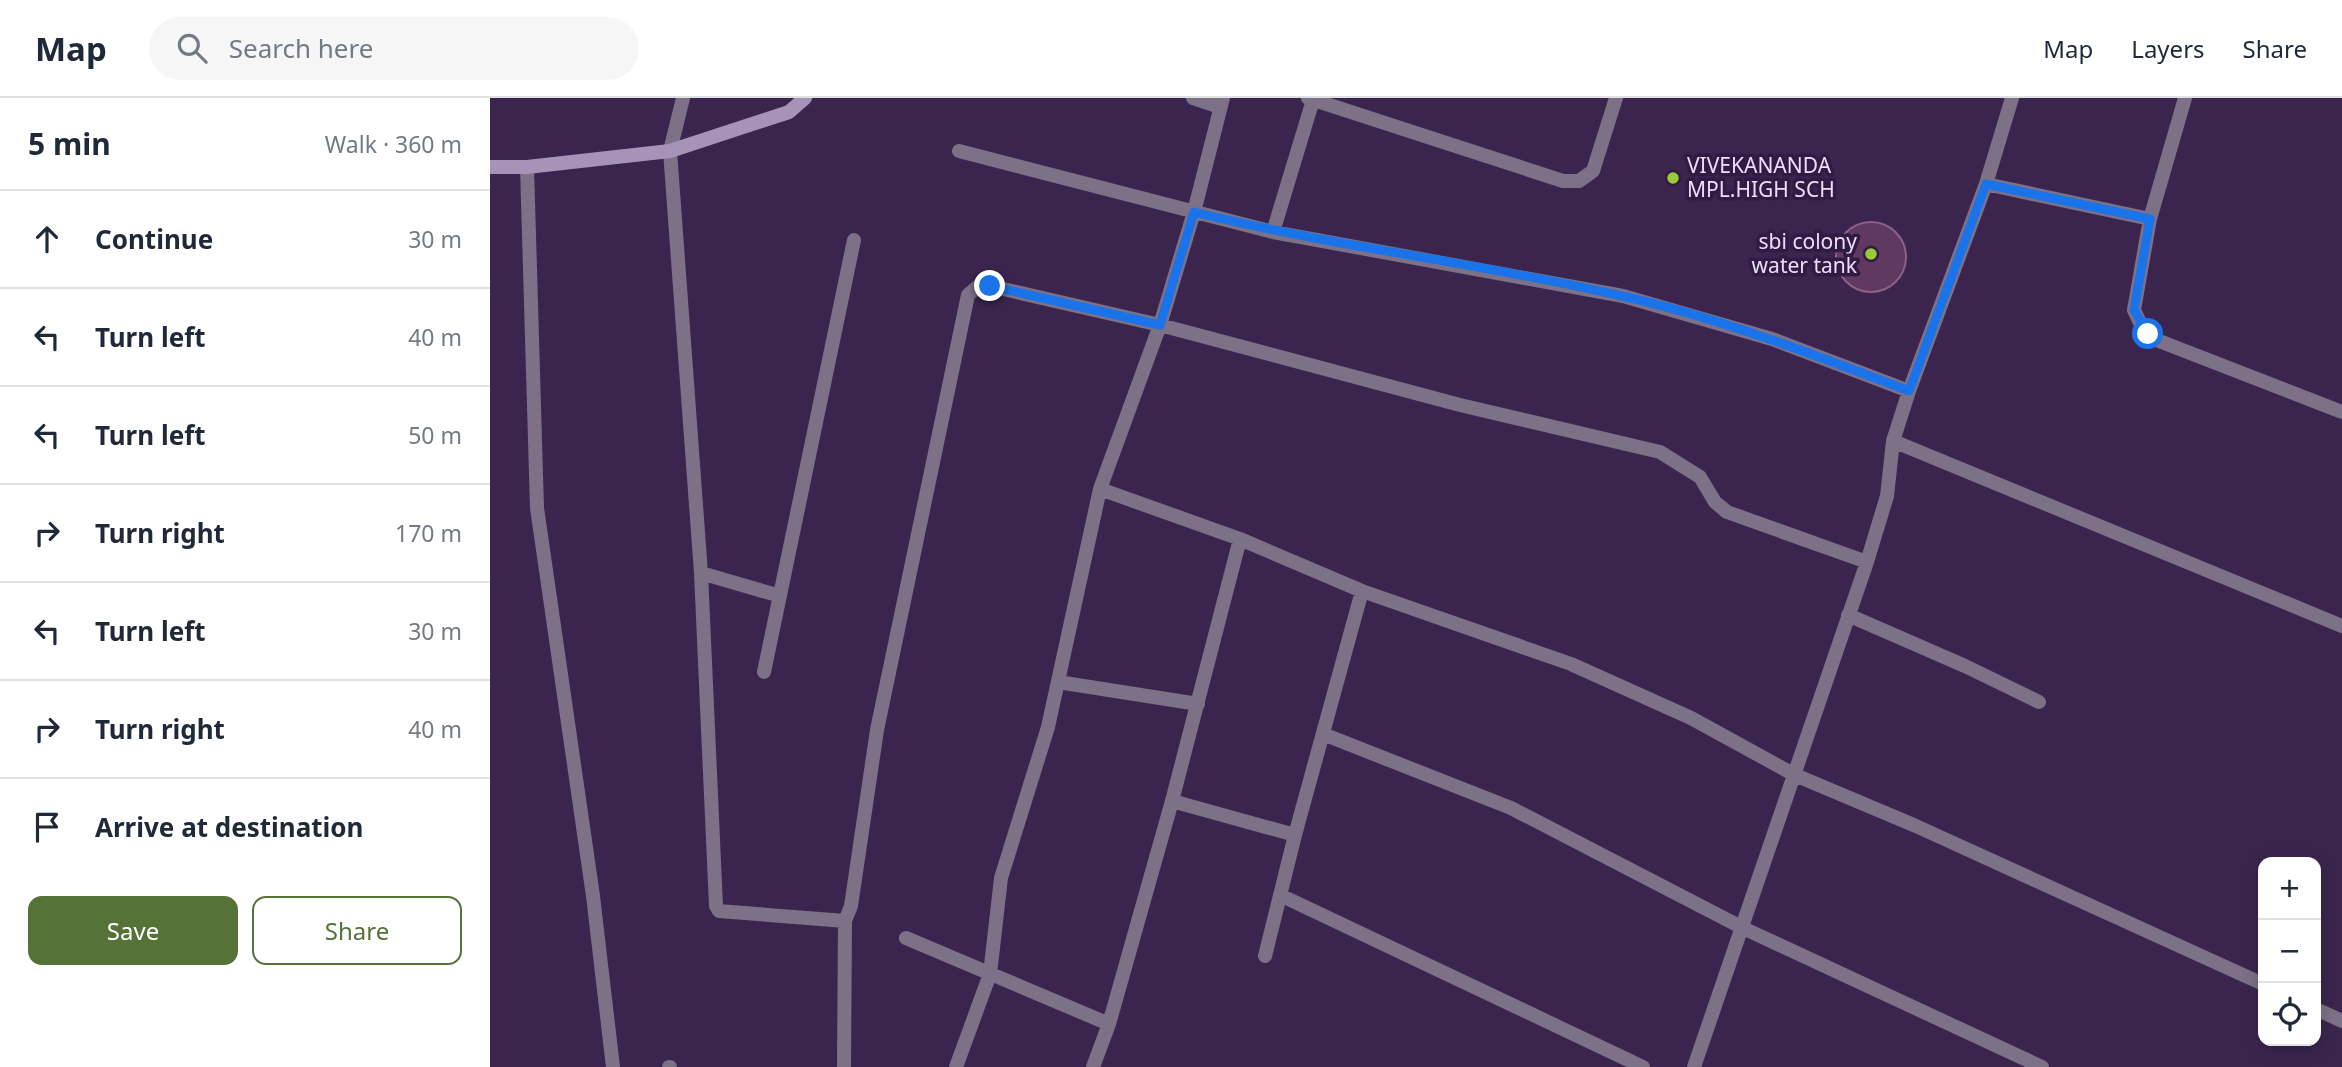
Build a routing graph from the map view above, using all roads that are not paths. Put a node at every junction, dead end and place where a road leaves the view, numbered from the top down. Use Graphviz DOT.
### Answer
graph roads {
  1 [pos="683,98"];
  2 [pos="805,98"];
  3 [pos="1193,98"];
  4 [pos="1616,98"];
  5 [pos="2012,98"];
  6 [pos="2185,98"];
  7 [pos="1311,99"];
  8 [pos="1221,102"];
  9 [pos="670,151"];
  10 [pos="959,151"];
  11 [pos="490,167"];
  12 [pos="527,167"];
  13 [pos="1986,184"];
  14 [pos="1194,212"];
  15 [pos="2150,219"];
  16 [pos="1273,232"];
  17 [pos="854,240"];
  18 [pos="1160,325"];
  19 [pos="1909,391"];
  20 [pos="2342,412"];
  21 [pos="1894,441"];
  22 [pos="1100,489"];
  23 [pos="1240,539"];
  24 [pos="1867,562"];
  25 [pos="701,573"];
  26 [pos="1362,591"];
  27 [pos="780,596"];
  28 [pos="1848,615"];
  29 [pos="2342,626"];
  30 [pos="764,672"];
  31 [pos="1058,682"];
  32 [pos="2039,702"];
  33 [pos="1198,704"];
  34 [pos="1323,734"];
  35 [pos="1795,775"];
  36 [pos="1172,801"];
  37 [pos="1295,835"];
  38 [pos="1280,895"];
  39 [pos="845,921"];
  40 [pos="1743,928"];
  41 [pos="906,939"];
  42 [pos="1265,956"];
  43 [pos="990,974"];
  44 [pos="2261,983"];
  45 [pos="2321,1011"];
  46 [pos="2342,1021"];
  47 [pos="1109,1024"];
  48 [pos="613,1067"];
  49 [pos="844,1067"];
  50 [pos="956,1067"];
  51 [pos="1093,1067"];
  52 [pos="1643,1067"];
  53 [pos="1695,1067"];
  54 [pos="2042,1067"];
  1 -- 9 [label="street"];
  2 -- 9 [label="main road"];
  3 -- 8 [label="street"];
  4 -- 7 [label="street"];
  5 -- 13 [label="street"];
  6 -- 15 [label="street"];
  7 -- 16 [label="street"];
  8 -- 14 [label="street"];
  9 -- 12 [label="main road"];
  9 -- 25 [label="street"];
  10 -- 14 [label="street"];
  11 -- 12 [label="main road"];
  12 -- 48 [label="street"];
  13 -- 15 [label="street"];
  13 -- 19 [label="street"];
  14 -- 16 [label="street"];
  14 -- 18 [label="street"];
  15 -- 20 [label="street"];
  16 -- 19 [label="street"];
  17 -- 27 [label="street"];
  18 -- 22 [label="street"];
  18 -- 24 [label="street"];
  18 -- 39 [label="street"];
  19 -- 21 [label="street"];
  21 -- 24 [label="street"];
  21 -- 29 [label="street"];
  22 -- 23 [label="street"];
  22 -- 31 [label="street"];
  23 -- 26 [label="street"];
  23 -- 33 [label="street"];
  24 -- 28 [label="street"];
  25 -- 27 [label="street"];
  25 -- 39 [label="street"];
  26 -- 34 [label="street"];
  26 -- 35 [label="street"];
  27 -- 30 [label="street"];
  28 -- 32 [label="street"];
  28 -- 35 [label="street"];
  31 -- 33 [label="street"];
  31 -- 43 [label="street"];
  33 -- 36 [label="street"];
  34 -- 37 [label="street"];
  34 -- 40 [label="street"];
  35 -- 40 [label="street"];
  35 -- 44 [label="street"];
  36 -- 37 [label="street"];
  36 -- 47 [label="street"];
  37 -- 38 [label="street"];
  38 -- 42 [label="street"];
  38 -- 52 [label="street"];
  39 -- 49 [label="street"];
  40 -- 53 [label="street"];
  40 -- 54 [label="street"];
  41 -- 43 [label="street"];
  43 -- 47 [label="street"];
  43 -- 50 [label="street"];
  45 -- 46 [label="street"];
  47 -- 51 [label="street"];
}
